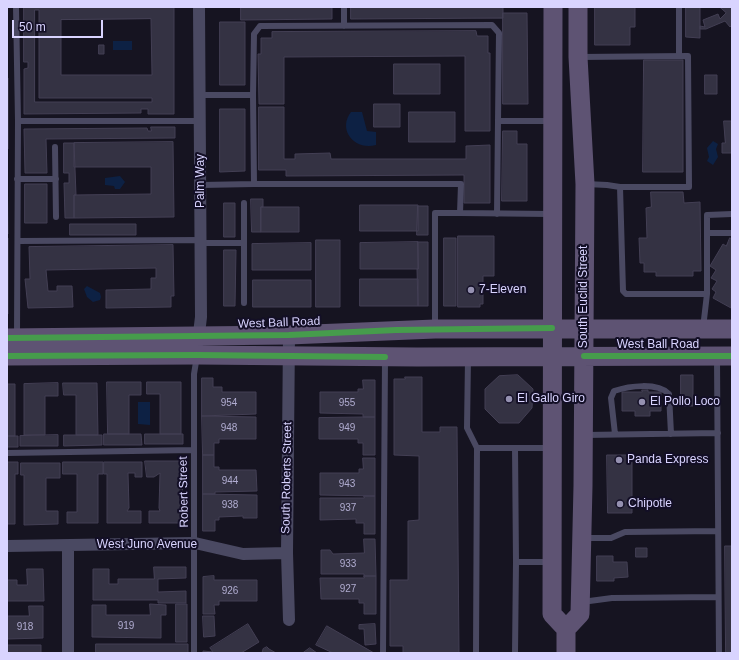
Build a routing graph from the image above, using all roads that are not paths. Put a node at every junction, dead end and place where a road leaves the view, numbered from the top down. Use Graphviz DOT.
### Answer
graph roads {
  1 [pos="16,7"];
  2 [pos="199,7"];
  3 [pos="344,7"];
  4 [pos="553,7"];
  5 [pos="578,7"];
  6 [pos="679,7"];
  7 [pos="344,26"];
  8 [pos="679,56"];
  9 [pos="578,57"];
  10 [pos="201,95"];
  11 [pos="253,95"];
  12 [pos="18,121"];
  13 [pos="201,121"];
  14 [pos="498,121"];
  15 [pos="552,121"];
  16 [pos="55,147"];
  17 [pos="17,179"];
  18 [pos="56,179"];
  19 [pos="201,184"];
  20 [pos="254,184"];
  21 [pos="585,184"];
  22 [pos="620,187"];
  23 [pos="244,203"];
  24 [pos="460,213"];
  25 [pos="497,214"];
  26 [pos="552,214"];
  27 [pos="732,214"];
  28 [pos="56,217"];
  29 [pos="707,233"];
  30 [pos="732,233"];
  31 [pos="18,241"];
  32 [pos="201,241"];
  33 [pos="244,243"];
  34 [pos="707,294"];
  35 [pos="244,303"];
  36 [pos="552,328"];
  37 [pos="435,329"];
  38 [pos="584,329"];
  39 [pos="702,329"];
  40 [pos="732,329"];
  41 [pos="289,335"];
  42 [pos="198,346"];
  43 [pos="14,347"];
  44 [pos="289,355"];
  45 [pos="385,356"];
  46 [pos="552,356"];
  47 [pos="584,356"];
  48 [pos="725,356"];
  49 [pos="468,357"];
  50 [pos="718,433"];
  51 [pos="615,434"];
  52 [pos="671,434"];
  53 [pos="583,435"];
  54 [pos="477,448"];
  55 [pos="515,448"];
  56 [pos="553,448"];
  57 [pos="194,450"];
  58 [pos="7,453"];
  59 [pos="718,531"];
  60 [pos="582,538"];
  61 [pos="195,543"];
  62 [pos="7,546"];
  63 [pos="68,546"];
  64 [pos="287,553"];
  65 [pos="516,562"];
  66 [pos="552,562"];
  67 [pos="718,597"];
  68 [pos="580,602"];
  69 [pos="289,620"];
  70 [pos="566,629"];
  71 [pos="68,653"];
  72 [pos="194,653"];
  73 [pos="383,653"];
  74 [pos="476,653"];
  75 [pos="515,653"];
  76 [pos="566,653"];
  77 [pos="718,653"];
  1 -- 12 [label="lane"];
  2 -- 10 [label="street, Palm Way"];
  3 -- 7 [label="lane"];
  4 -- 15 [label="main road"];
  5 -- 9 [label="main road, South Euclid Street"];
  6 -- 8 [label="lane"];
  7 -- 11 [label="lane"];
  7 -- 14 [label="lane"];
  8 -- 9 [label="lane"];
  8 -- 22 [label="lane"];
  9 -- 21 [label="main road, South Euclid Street"];
  10 -- 11 [label="lane"];
  10 -- 13 [label="street, Palm Way"];
  11 -- 20 [label="lane"];
  12 -- 13 [label="lane"];
  12 -- 17 [label="lane"];
  13 -- 19 [label="street, Palm Way"];
  14 -- 15 [label="lane"];
  14 -- 25 [label="lane"];
  15 -- 26 [label="main road"];
  16 -- 18 [label="lane"];
  17 -- 18 [label="lane"];
  17 -- 31 [label="lane"];
  18 -- 28 [label="lane"];
  19 -- 20 [label="lane"];
  19 -- 32 [label="street, Palm Way"];
  20 -- 24 [label="lane"];
  21 -- 22 [label="lane"];
  21 -- 38 [label="main road, South Euclid Street"];
  22 -- 34 [label="lane"];
  23 -- 33 [label="lane"];
  24 -- 25 [label="lane"];
  24 -- 37 [label="lane"];
  25 -- 26 [label="lane"];
  26 -- 36 [label="main road"];
  27 -- 29 [label="lane"];
  29 -- 30 [label="lane"];
  29 -- 34 [label="lane"];
  31 -- 32 [label="lane"];
  31 -- 43 [label="lane"];
  32 -- 33 [label="lane"];
  32 -- 42 [label="street, Palm Way"];
  33 -- 35 [label="lane"];
  34 -- 39 [label="lane"];
  36 -- 37 [label="main road, West Ball Road"];
  36 -- 38 [label="main road, West Ball Road"];
  36 -- 46 [label="main road"];
  37 -- 41 [label="main road, West Ball Road"];
  38 -- 39 [label="main road, West Ball Road"];
  38 -- 47 [label="main road, South Euclid Street"];
  39 -- 40 [label="main road, West Ball Road"];
  41 -- 42 [label="main road, West Ball Road"];
  41 -- 44 [label="street, South Roberts Street"];
  42 -- 43 [label="main road, West Ball Road"];
  42 -- 44 [label="main road, West Ball Road"];
  42 -- 57 [label="lane, Robert Street"];
  44 -- 45 [label="main road, West Ball Road"];
  44 -- 64 [label="street, South Roberts Street"];
  45 -- 49 [label="main road, West Ball Road"];
  45 -- 73 [label="lane"];
  46 -- 47 [label="main road, West Ball Road"];
  46 -- 49 [label="main road, West Ball Road"];
  46 -- 56 [label="main road"];
  47 -- 48 [label="main road, West Ball Road"];
  47 -- 53 [label="main road, South Euclid Street"];
  48 -- 50 [label="lane"];
  49 -- 54 [label="lane"];
  50 -- 52 [label="lane"];
  50 -- 59 [label="lane"];
  51 -- 52 [label="lane"];
  51 -- 52 [label="lane"];
  51 -- 53 [label="lane"];
  53 -- 60 [label="main road, South Euclid Street"];
  54 -- 55 [label="lane"];
  54 -- 74 [label="lane"];
  55 -- 56 [label="lane"];
  55 -- 65 [label="lane"];
  56 -- 66 [label="main road"];
  57 -- 58 [label="lane"];
  57 -- 61 [label="lane, Robert Street"];
  59 -- 60 [label="lane"];
  59 -- 67 [label="lane"];
  60 -- 68 [label="main road, South Euclid Street"];
  61 -- 63 [label="street, West Juno Avenue"];
  61 -- 64 [label="street, West Juno Avenue"];
  61 -- 72 [label="lane, Robert Street"];
  62 -- 63 [label="street, West Juno Avenue"];
  63 -- 71 [label="street"];
  64 -- 69 [label="street, South Roberts Street"];
  65 -- 66 [label="lane"];
  65 -- 75 [label="lane"];
  66 -- 70 [label="main road"];
  67 -- 68 [label="lane"];
  67 -- 77 [label="lane"];
  68 -- 70 [label="main road, South Euclid Street"];
  70 -- 76 [label="main road"];
}
